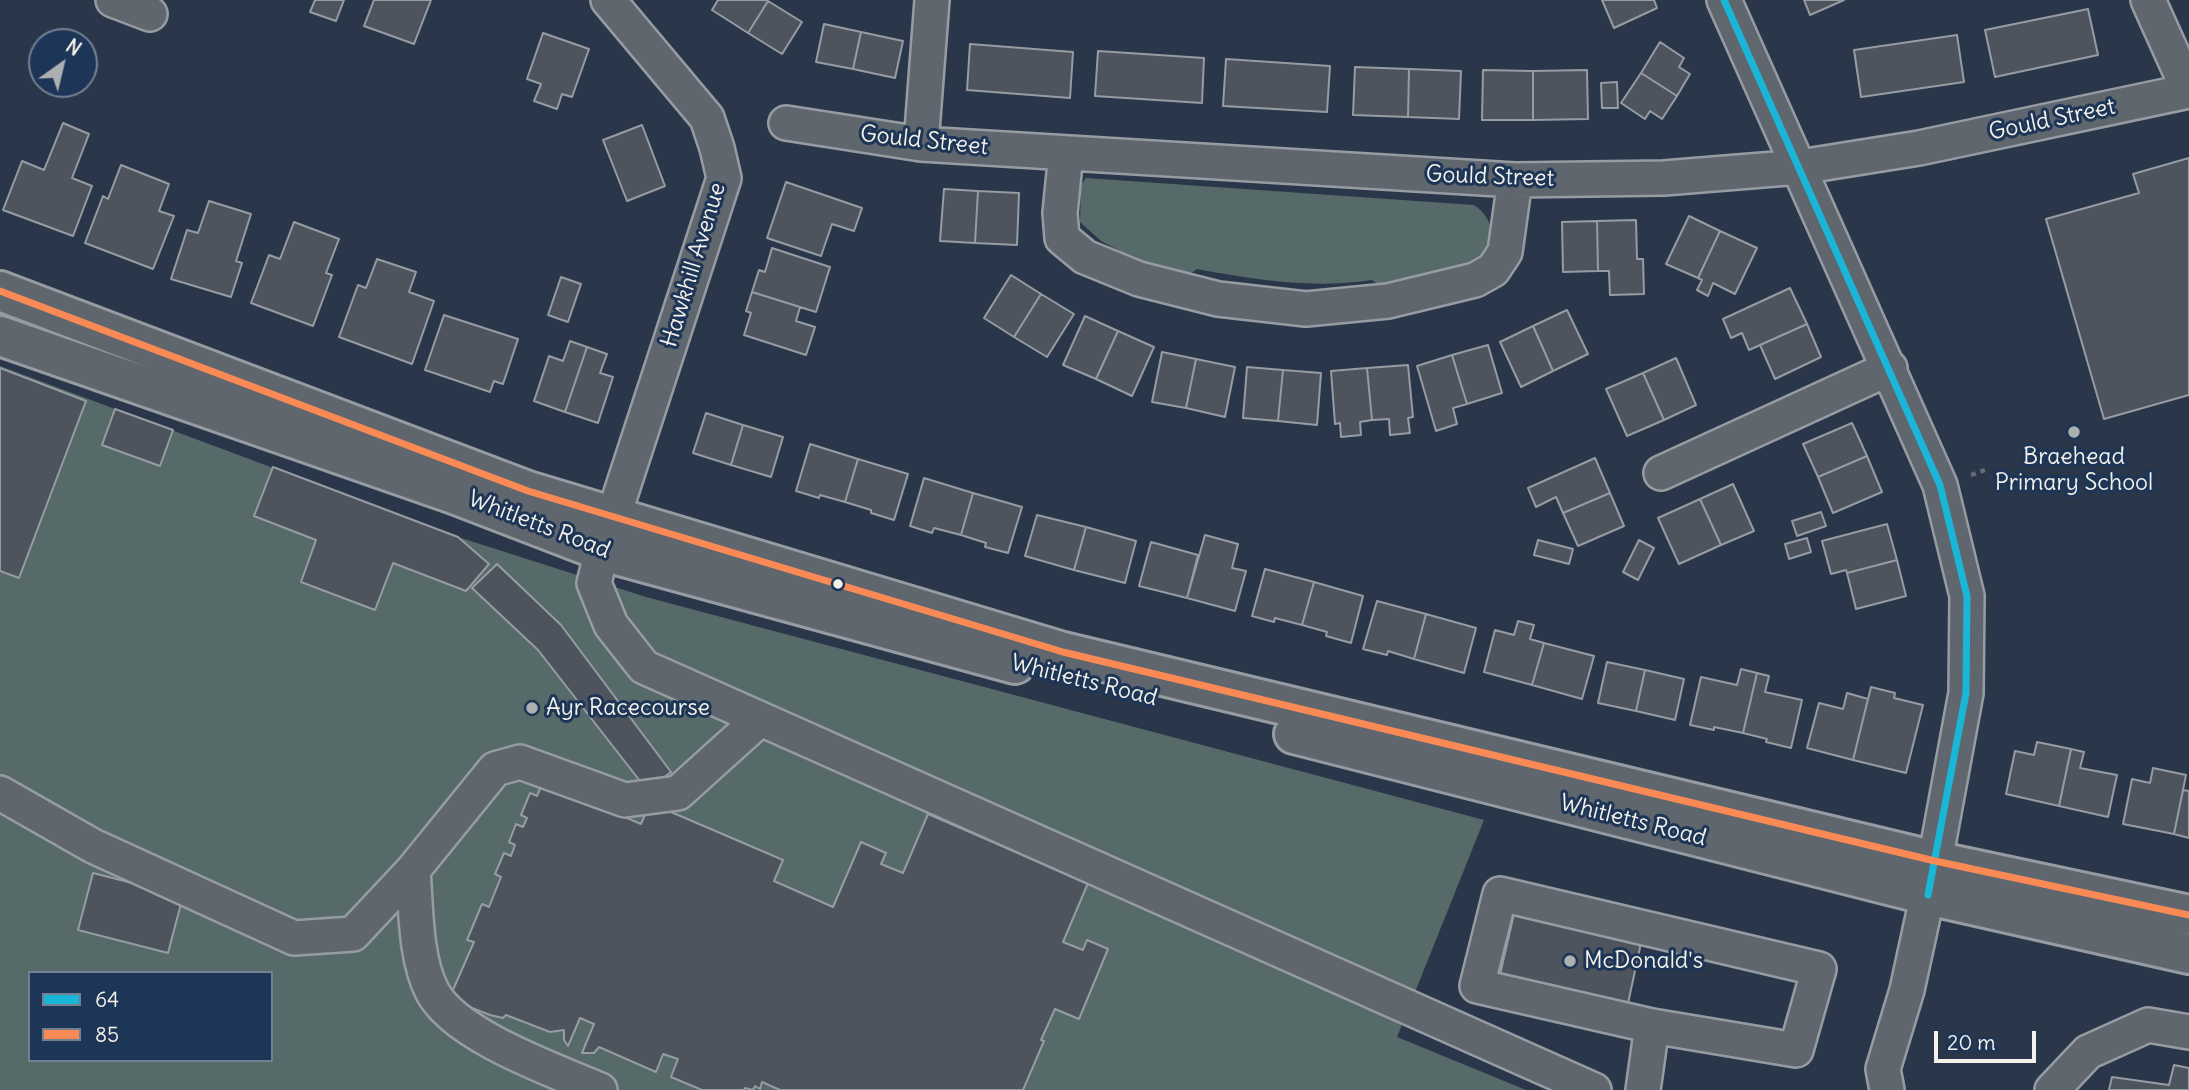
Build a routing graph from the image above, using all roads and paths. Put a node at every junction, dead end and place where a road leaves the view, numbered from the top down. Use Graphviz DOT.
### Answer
graph roads {
  1 [pos="113,0"];
  2 [pos="608,0"];
  3 [pos="932,0"];
  4 [pos="1724,0"];
  5 [pos="2148,0"];
  6 [pos="150,14"];
  7 [pos="2189,91"];
  8 [pos="786,123"];
  9 [pos="921,144"];
  10 [pos="1066,153"];
  11 [pos="1800,167"];
  12 [pos="1515,180"];
  13 [pos="0,290"];
  14 [pos="0,336"];
  15 [pos="1889,368"];
  16 [pos="1661,473"];
  17 [pos="608,535"];
  18 [pos="760,719"];
  19 [pos="0,793"];
  20 [pos="413,870"];
  21 [pos="1932,878"];
  22 [pos="2189,915"];
  23 [pos="2189,954"];
  24 [pos="1652,1026"];
  25 [pos="2189,1031"];
  26 [pos="600,1090"];
  27 [pos="1594,1090"];
  28 [pos="1643,1090"];
  29 [pos="1887,1090"];
  30 [pos="2052,1090"];
  1 -- 6 [label="street"];
  2 -- 17 [label="street, Hawkhill Avenue"];
  3 -- 9 [label="street"];
  4 -- 11 [label="street"];
  5 -- 7 [label="street"];
  7 -- 11 [label="street, Gould Street"];
  8 -- 9 [label="street, Gould Street"];
  9 -- 10 [label="street, Gould Street"];
  10 -- 12 [label="street, Gould Street"];
  10 -- 12 [label="street"];
  11 -- 12 [label="street, Gould Street"];
  11 -- 15 [label="street"];
  13 -- 17 [label="main road, Whitletts Road"];
  14 -- 17 [label="main road, Whitletts Road"];
  15 -- 16 [label="street"];
  15 -- 21 [label="street"];
  17 -- 18 [label="street, Hawkhill Avenue"];
  17 -- 21 [label="main road, Whitletts Road"];
  18 -- 20 [label="street"];
  18 -- 27 [label="street, Hawkhill Avenue"];
  19 -- 20 [label="street"];
  20 -- 26 [label="street"];
  21 -- 22 [label="main road, Whitletts Road"];
  21 -- 23 [label="main road, Whitletts Road"];
  21 -- 29 [label="street"];
  24 -- 24 [label="street"];
  24 -- 28 [label="street"];
  25 -- 30 [label="street"];
}
